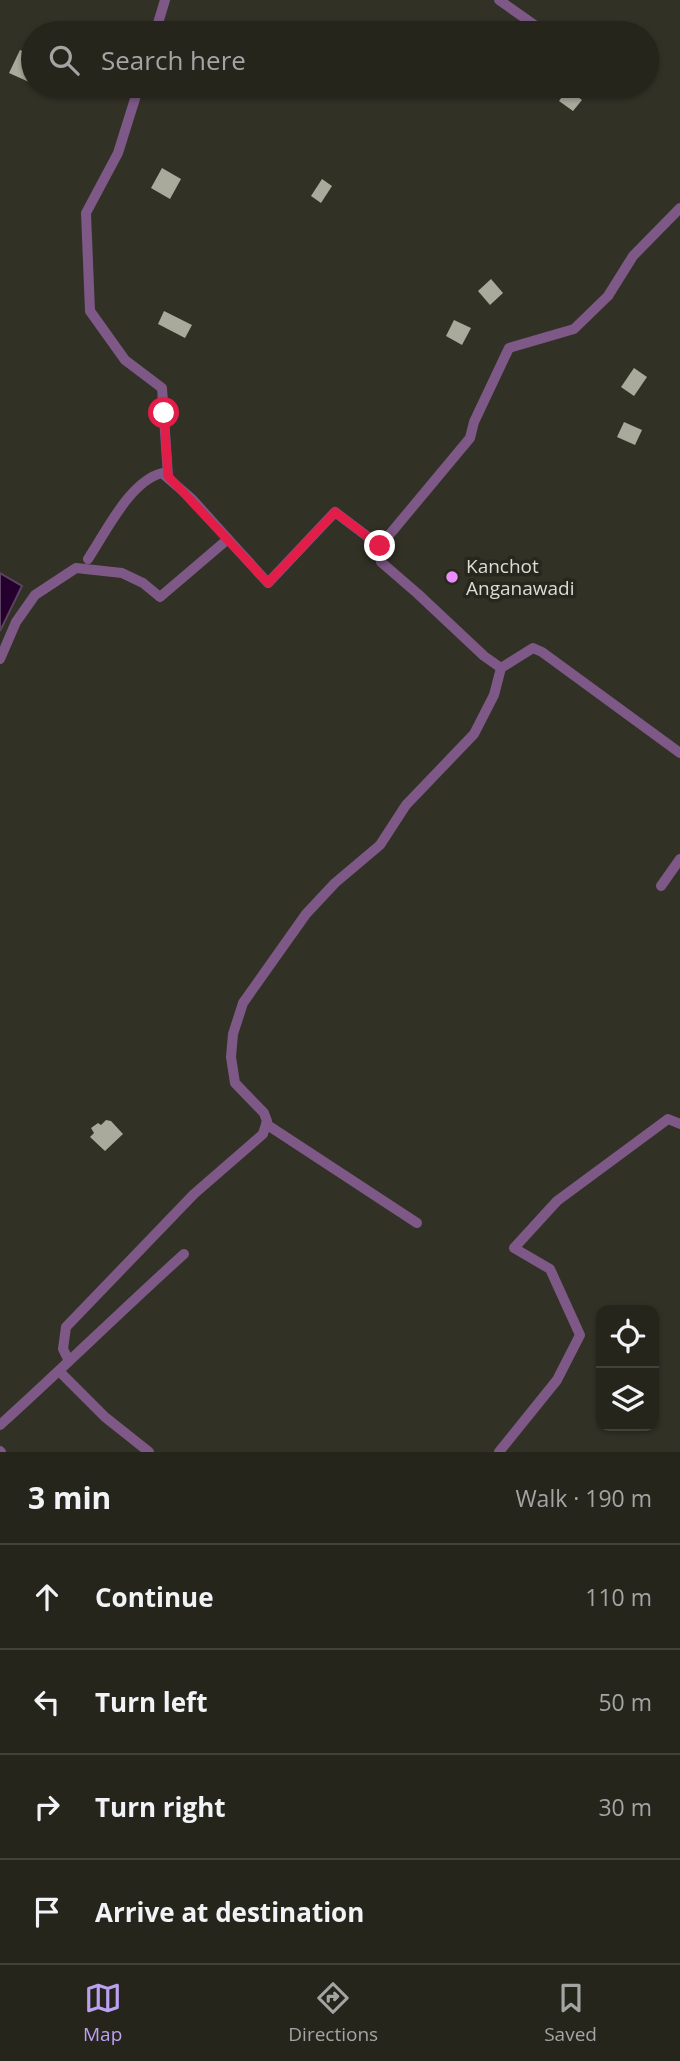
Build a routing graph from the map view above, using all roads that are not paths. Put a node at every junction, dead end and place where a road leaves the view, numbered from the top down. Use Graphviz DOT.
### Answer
graph roads {
  1 [pos="165,0"];
  2 [pos="499,0"];
  3 [pos="159,21"];
  4 [pos="529,21"];
  5 [pos="135,98"];
  6 [pos="680,208"];
  7 [pos="168,476"];
  8 [pos="228,539"];
  9 [pos="380,546"];
  10 [pos="88,559"];
  11 [pos="0,659"];
  12 [pos="501,668"];
  13 [pos="680,753"];
  14 [pos="680,859"];
  15 [pos="661,886"];
  16 [pos="266,1124"];
  17 [pos="680,1124"];
  18 [pos="417,1223"];
  19 [pos="184,1254"];
  20 [pos="69,1361"];
  21 [pos="59,1371"];
  22 [pos="0,1425"];
  23 [pos="149,1452"];
  24 [pos="499,1452"];
  1 -- 3 [label="street"];
  2 -- 4 [label="street"];
  5 -- 7 [label="street"];
  6 -- 9 [label="street"];
  7 -- 8 [label="street"];
  7 -- 10 [label="street"];
  8 -- 9 [label="street"];
  8 -- 11 [label="street"];
  9 -- 12 [label="street"];
  12 -- 13 [label="street"];
  12 -- 16 [label="street"];
  14 -- 15 [label="street"];
  16 -- 18 [label="street"];
  16 -- 20 [label="street"];
  17 -- 24 [label="street"];
  19 -- 20 [label="street"];
  20 -- 21 [label="street"];
  21 -- 22 [label="street"];
  21 -- 23 [label="street"];
}
